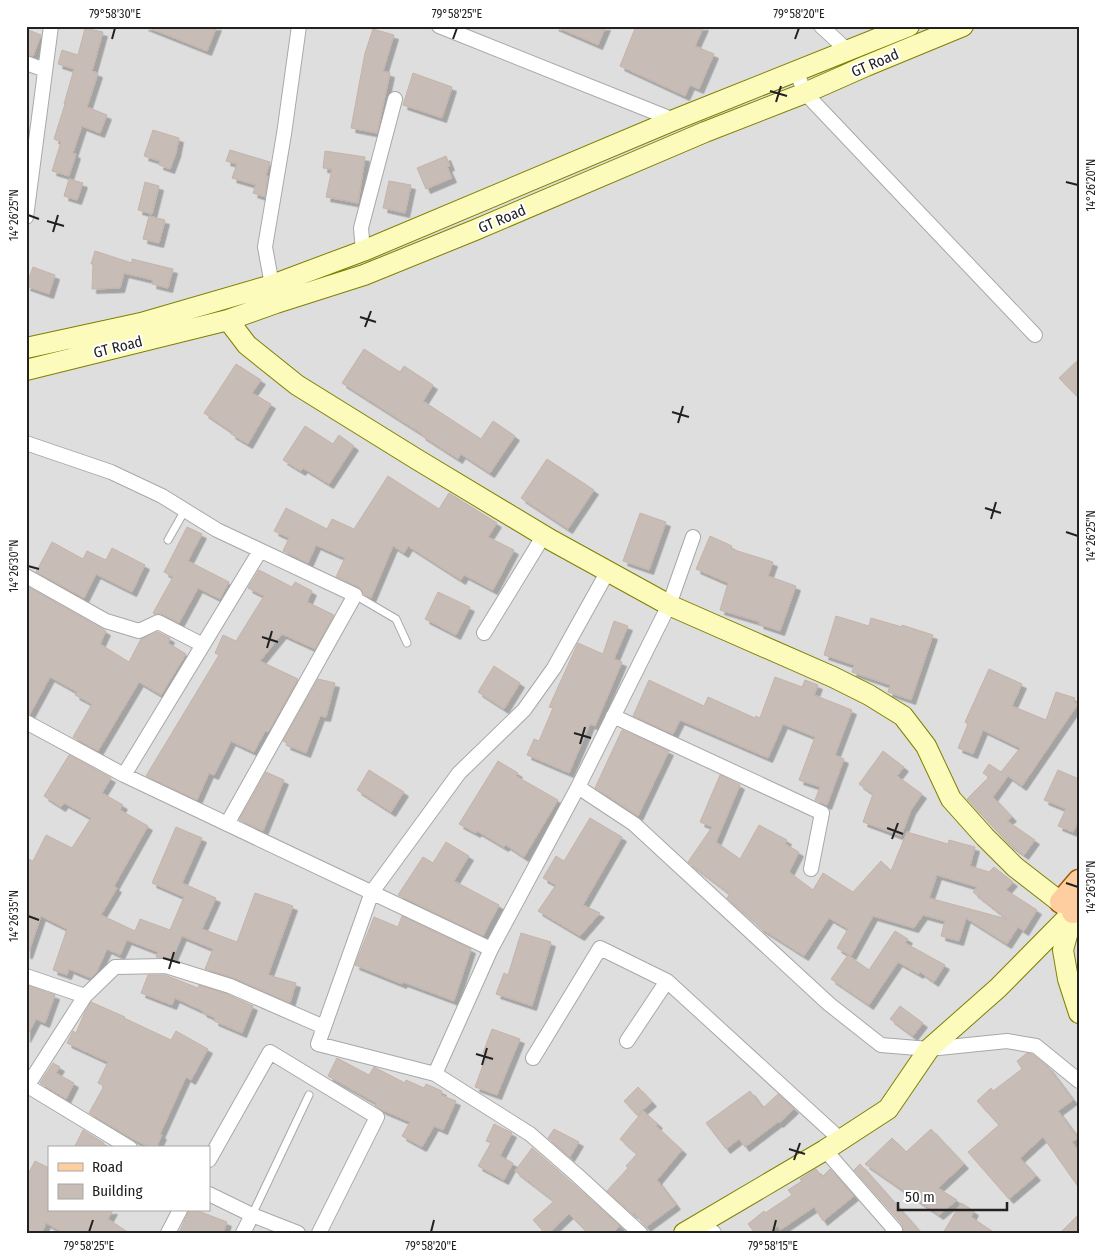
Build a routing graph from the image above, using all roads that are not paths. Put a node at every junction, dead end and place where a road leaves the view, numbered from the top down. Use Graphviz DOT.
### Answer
graph roads {
  1 [pos="51,26"];
  2 [pos="299,26"];
  3 [pos="439,26"];
  4 [pos="821,26"];
  5 [pos="909,26"];
  6 [pos="963,26"];
  7 [pos="848,50"];
  8 [pos="26,63"];
  9 [pos="45,70"];
  10 [pos="796,71"];
  11 [pos="805,94"];
  12 [pos="395,99"];
  13 [pos="674,120"];
  14 [pos="26,217"];
  15 [pos="363,251"];
  16 [pos="272,285"];
  17 [pos="228,320"];
  18 [pos="1035,335"];
  19 [pos="26,348"];
  20 [pos="26,370"];
  21 [pos="26,443"];
  22 [pos="185,510"];
  23 [pos="544,535"];
  24 [pos="694,537"];
  25 [pos="168,540"];
  26 [pos="260,551"];
  27 [pos="608,571"];
  28 [pos="26,576"];
  29 [pos="355,595"];
  30 [pos="668,604"];
  31 [pos="484,633"];
  32 [pos="407,643"];
  33 [pos="204,645"];
  34 [pos="613,716"];
  35 [pos="26,722"];
  36 [pos="124,775"];
  37 [pos="578,787"];
  38 [pos="227,824"];
  39 [pos="811,869"];
  40 [pos="1079,881"];
  41 [pos="372,892"];
  42 [pos="1071,906"];
  43 [pos="491,949"];
  44 [pos="26,976"];
  45 [pos="667,981"];
  46 [pos="85,996"];
  47 [pos="1079,1013"];
  48 [pos="324,1026"];
  49 [pos="627,1041"];
  50 [pos="929,1050"];
  51 [pos="533,1058"];
  52 [pos="435,1074"];
  53 [pos="1079,1081"];
  54 [pos="27,1086"];
  55 [pos="308,1095"];
  56 [pos="833,1145"];
  57 [pos="127,1146"];
  58 [pos="210,1158"];
  59 [pos="210,1194"];
  60 [pos="179,1212"];
  61 [pos="252,1215"];
  62 [pos="700,1230"];
  63 [pos="168,1233"];
  64 [pos="243,1233"];
  65 [pos="298,1233"];
  66 [pos="318,1233"];
  67 [pos="640,1233"];
  68 [pos="892,1233"];
  1 -- 9 [label="street"];
  2 -- 16 [label="street"];
  3 -- 13 [label="street"];
  4 -- 7 [label="street"];
  5 -- 7 [label="main road"];
  6 -- 11 [label="main road, GT Road"];
  7 -- 10 [label="main road"];
  8 -- 9 [label="street"];
  9 -- 14 [label="street"];
  10 -- 11 [label="street"];
  10 -- 13 [label="main road"];
  11 -- 17 [label="main road, GT Road"];
  11 -- 18 [label="street"];
  12 -- 15 [label="street"];
  13 -- 15 [label="main road"];
  15 -- 16 [label="main road"];
  16 -- 19 [label="main road"];
  17 -- 20 [label="main road, GT Road"];
  17 -- 23 [label="main road"];
  21 -- 22 [label="street"];
  22 -- 25 [label="lane"];
  22 -- 26 [label="street"];
  23 -- 27 [label="main road"];
  23 -- 31 [label="street"];
  24 -- 30 [label="street"];
  26 -- 29 [label="street"];
  26 -- 33 [label="street"];
  27 -- 30 [label="main road"];
  27 -- 41 [label="street"];
  28 -- 33 [label="street"];
  29 -- 32 [label="lane"];
  29 -- 38 [label="street"];
  30 -- 34 [label="street"];
  30 -- 42 [label="main road"];
  33 -- 36 [label="street"];
  34 -- 37 [label="street"];
  34 -- 39 [label="street"];
  35 -- 36 [label="street"];
  36 -- 38 [label="street"];
  37 -- 43 [label="street"];
  37 -- 50 [label="street"];
  38 -- 41 [label="street"];
  40 -- 42 [label="main road"];
  41 -- 43 [label="street"];
  41 -- 48 [label="street"];
  42 -- 47 [label="main road"];
  42 -- 50 [label="main road"];
  43 -- 52 [label="street"];
  44 -- 46 [label="street"];
  45 -- 49 [label="street"];
  45 -- 51 [label="street"];
  45 -- 56 [label="street"];
  46 -- 48 [label="street"];
  46 -- 54 [label="street"];
  48 -- 52 [label="street"];
  50 -- 53 [label="street"];
  50 -- 56 [label="main road"];
  52 -- 67 [label="street"];
  54 -- 57 [label="street"];
  55 -- 61 [label="lane"];
  56 -- 62 [label="main road"];
  56 -- 68 [label="street"];
  58 -- 66 [label="street"];
  59 -- 61 [label="street"];
  60 -- 63 [label="street"];
  61 -- 64 [label="street"];
  61 -- 65 [label="street"];
}
